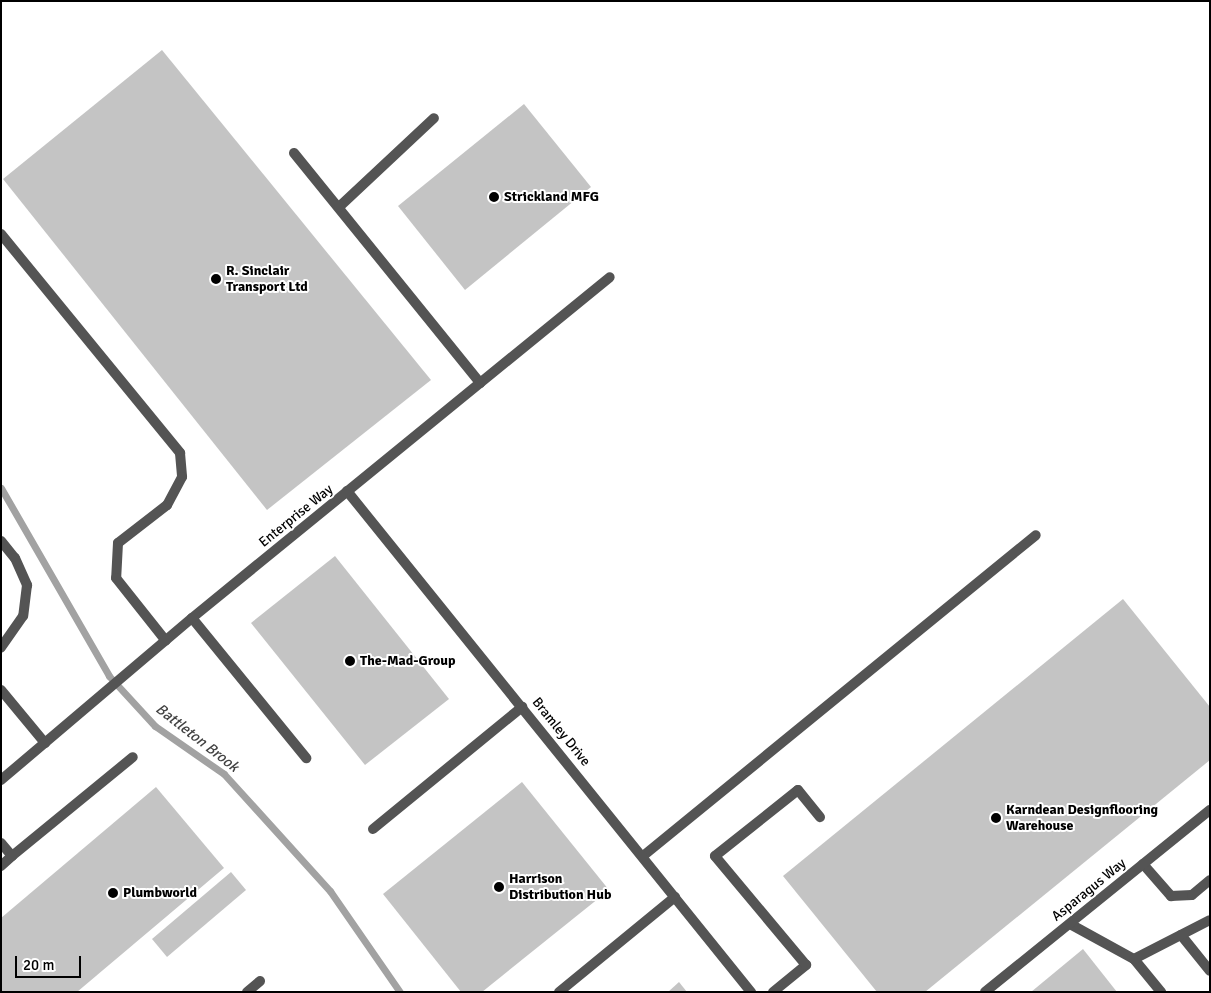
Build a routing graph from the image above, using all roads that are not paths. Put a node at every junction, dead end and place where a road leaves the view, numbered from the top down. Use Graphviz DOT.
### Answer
graph roads {
  1 [pos="434,118"];
  2 [pos="294,153"];
  3 [pos="339,207"];
  4 [pos="1,234"];
  5 [pos="610,277"];
  6 [pos="480,383"];
  7 [pos="347,491"];
  8 [pos="1036,535"];
  9 [pos="1,541"];
  10 [pos="192,618"];
  11 [pos="166,641"];
  12 [pos="1,648"];
  13 [pos="1,690"];
  14 [pos="522,707"];
  15 [pos="46,743"];
  16 [pos="133,757"];
  17 [pos="306,758"];
  18 [pos="1,780"];
  19 [pos="1210,810"];
  20 [pos="820,817"];
  21 [pos="373,829"];
  22 [pos="1,843"];
  23 [pos="12,856"];
  24 [pos="643,856"];
  25 [pos="1143,864"];
  26 [pos="1,866"];
  27 [pos="1210,880"];
  28 [pos="675,897"];
  29 [pos="1210,920"];
  30 [pos="1070,924"];
  31 [pos="1181,935"];
  32 [pos="1134,959"];
  33 [pos="1210,971"];
  34 [pos="260,981"];
  35 [pos="247,992"];
  36 [pos="559,992"];
  37 [pos="751,992"];
  38 [pos="773,992"];
  39 [pos="985,992"];
  40 [pos="1161,992"];
  1 -- 3 [label="street"];
  2 -- 3 [label="street"];
  3 -- 6 [label="street"];
  4 -- 11 [label="street"];
  5 -- 6 [label="street, Enterprise Way"];
  6 -- 7 [label="street, Enterprise Way"];
  7 -- 10 [label="street, Enterprise Way"];
  7 -- 14 [label="street, Bramley Drive"];
  8 -- 24 [label="street"];
  9 -- 12 [label="street"];
  10 -- 11 [label="street, Enterprise Way"];
  10 -- 17 [label="street"];
  11 -- 15 [label="street, Enterprise Way"];
  13 -- 15 [label="street"];
  14 -- 21 [label="street"];
  14 -- 24 [label="street, Bramley Drive"];
  15 -- 18 [label="street, Enterprise Way"];
  16 -- 23 [label="street"];
  19 -- 25 [label="street, Asparagus Way"];
  20 -- 38 [label="street"];
  22 -- 23 [label="street"];
  23 -- 26 [label="street"];
  24 -- 28 [label="street, Bramley Drive"];
  25 -- 27 [label="street"];
  25 -- 30 [label="street, Asparagus Way"];
  28 -- 36 [label="street"];
  28 -- 37 [label="street, Bramley Drive"];
  29 -- 31 [label="street"];
  30 -- 32 [label="street"];
  30 -- 39 [label="street, Asparagus Way"];
  31 -- 32 [label="street"];
  31 -- 33 [label="street"];
  32 -- 40 [label="street"];
  34 -- 35 [label="street"];
}
